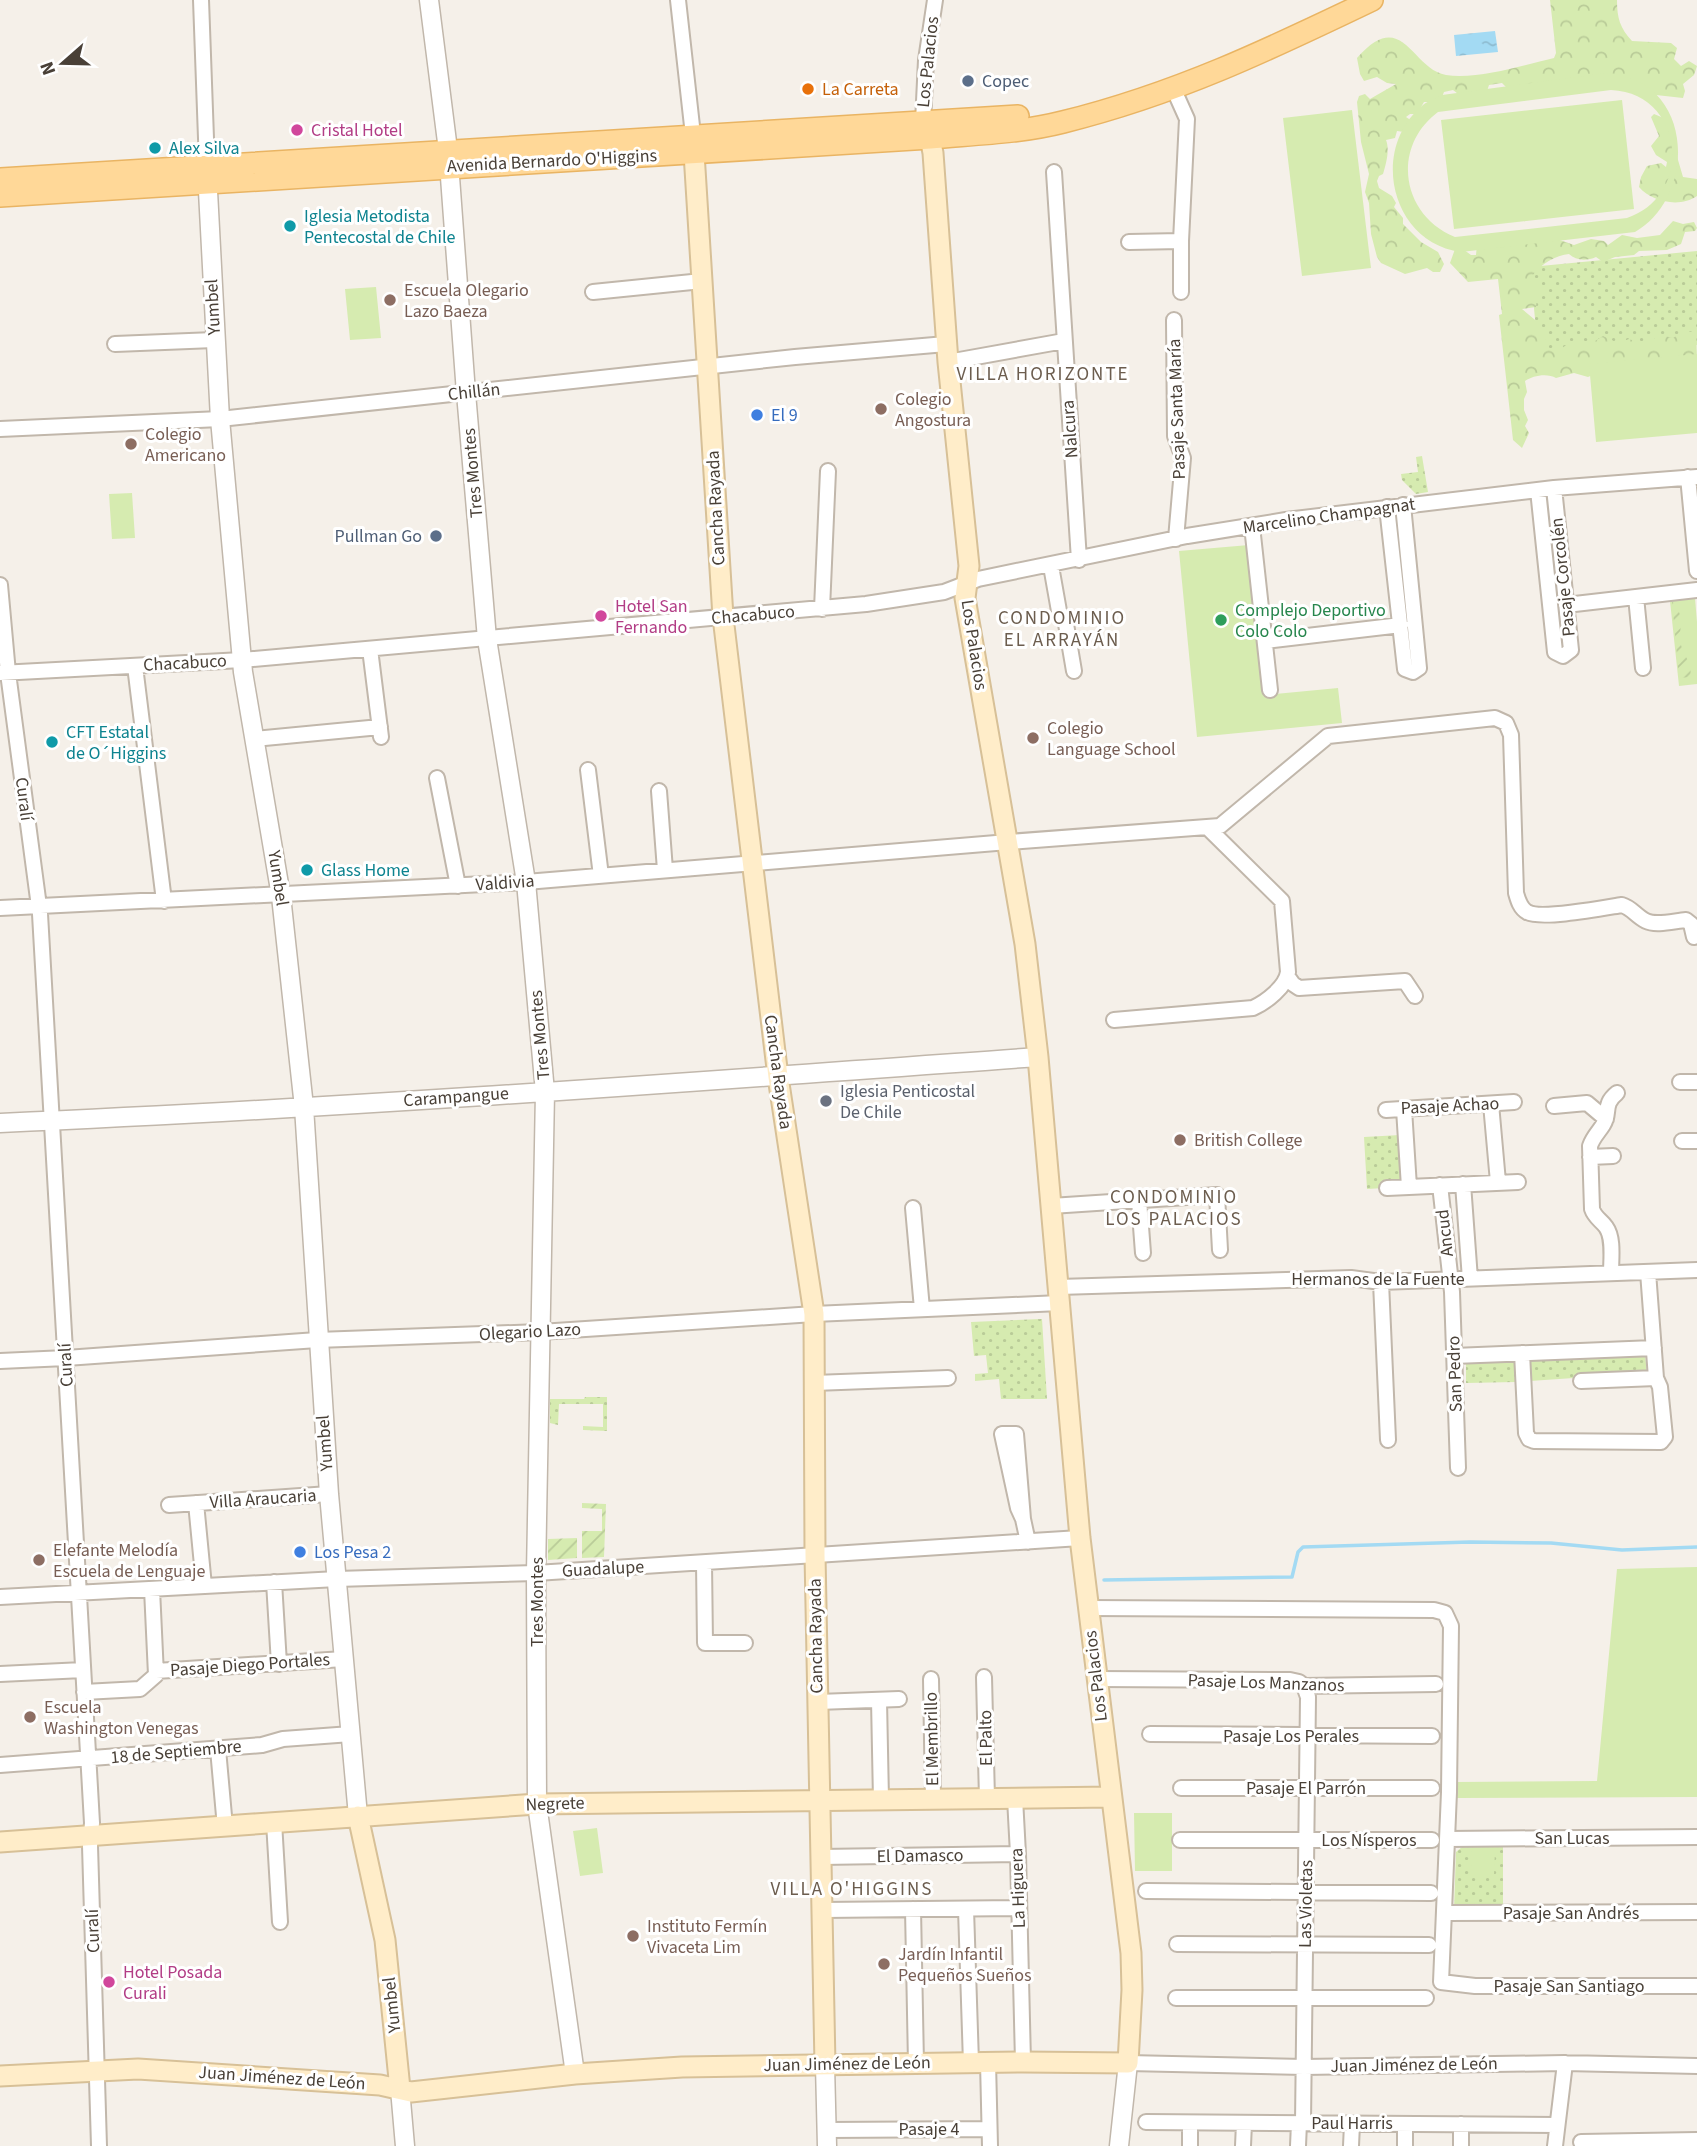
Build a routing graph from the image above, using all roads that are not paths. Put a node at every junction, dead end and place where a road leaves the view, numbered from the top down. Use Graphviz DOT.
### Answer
graph roads {
  1 [pos="201,0"];
  2 [pos="429,0"];
  3 [pos="678,0"];
  4 [pos="935,0"];
  5 [pos="1372,0"];
  6 [pos="1174,90"];
  7 [pos="926,130"];
  8 [pos="693,144"];
  9 [pos="449,159"];
  10 [pos="1054,172"];
  11 [pos="207,174"];
  12 [pos="0,180"];
  13 [pos="0,196"];
  14 [pos="1181,241"];
  15 [pos="1129,242"];
  16 [pos="702,281"];
  17 [pos="593,292"];
  18 [pos="1181,292"];
  19 [pos="1174,320"];
  20 [pos="214,340"];
  21 [pos="1064,341"];
  22 [pos="116,344"];
  23 [pos="947,353"];
  24 [pos="708,367"];
  25 [pos="466,393"];
  26 [pos="220,419"];
  27 [pos="0,429"];
  28 [pos="828,471"];
  29 [pos="1693,477"];
  30 [pos="1553,488"];
  31 [pos="1538,490"];
  32 [pos="1403,505"];
  33 [pos="1387,507"];
  34 [pos="1252,526"];
  35 [pos="1176,539"];
  36 [pos="1079,560"];
  37 [pos="1051,566"];
  38 [pos="1697,566"];
  39 [pos="1697,571"];
  40 [pos="966,584"];
  41 [pos="0,586"];
  42 [pos="1697,590"];
  43 [pos="1636,597"];
  44 [pos="1566,605"];
  45 [pos="822,609"];
  46 [pos="723,617"];
  47 [pos="1401,625"];
  48 [pos="487,639"];
  49 [pos="1265,641"];
  50 [pos="370,649"];
  51 [pos="242,660"];
  52 [pos="135,666"];
  53 [pos="1643,668"];
  54 [pos="1074,671"];
  55 [pos="4,673"];
  56 [pos="1270,690"];
  57 [pos="254,739"];
  58 [pos="588,769"];
  59 [pos="437,778"];
  60 [pos="659,791"];
  61 [pos="1208,828"];
  62 [pos="1008,842"];
  63 [pos="752,863"];
  64 [pos="665,870"];
  65 [pos="601,876"];
  66 [pos="526,882"];
  67 [pos="458,886"];
  68 [pos="282,896"];
  69 [pos="164,901"];
  70 [pos="39,907"];
  71 [pos="0,908"];
  72 [pos="1694,937"];
  73 [pos="1288,977"];
  74 [pos="1415,996"];
  75 [pos="1114,1020"];
  76 [pos="1038,1056"];
  77 [pos="778,1077"];
  78 [pos="1681,1082"];
  79 [pos="1697,1082"];
  80 [pos="545,1092"];
  81 [pos="1617,1093"];
  82 [pos="1514,1102"];
  83 [pos="1491,1104"];
  84 [pos="1554,1106"];
  85 [pos="304,1107"];
  86 [pos="1404,1109"];
  87 [pos="1387,1110"];
  88 [pos="1606,1119"];
  89 [pos="53,1121"];
  90 [pos="0,1123"];
  91 [pos="1613,1156"];
  92 [pos="1590,1157"];
  93 [pos="1498,1182"];
  94 [pos="1518,1182"];
  95 [pos="1462,1184"];
  96 [pos="1440,1185"];
  97 [pos="1409,1186"];
  98 [pos="1387,1188"];
  99 [pos="1139,1200"];
  100 [pos="1051,1206"];
  101 [pos="913,1208"];
  102 [pos="1594,1216"];
  103 [pos="1615,1216"];
  104 [pos="1220,1250"];
  105 [pos="1143,1254"];
  106 [pos="1697,1270"];
  107 [pos="1648,1272"];
  108 [pos="1611,1273"];
  109 [pos="1470,1279"];
  110 [pos="1450,1280"];
  111 [pos="1381,1282"];
  112 [pos="1059,1295"];
  113 [pos="922,1309"];
  114 [pos="814,1314"];
  115 [pos="540,1332"];
  116 [pos="317,1340"];
  117 [pos="1654,1348"];
  118 [pos="1522,1353"];
  119 [pos="1454,1356"];
  120 [pos="66,1358"];
  121 [pos="0,1361"];
  122 [pos="948,1378"];
  123 [pos="1656,1378"];
  124 [pos="1581,1381"];
  125 [pos="814,1383"];
  126 [pos="1388,1440"];
  127 [pos="1458,1468"];
  128 [pos="329,1494"];
  129 [pos="196,1503"];
  130 [pos="169,1505"];
  131 [pos="1023,1519"];
  132 [pos="1080,1538"];
  133 [pos="1028,1542"];
  134 [pos="815,1555"];
  135 [pos="704,1563"];
  136 [pos="536,1573"];
  137 [pos="337,1579"];
  138 [pos="274,1582"];
  139 [pos="204,1586"];
  140 [pos="152,1589"];
  141 [pos="79,1593"];
  142 [pos="0,1597"];
  143 [pos="1087,1608"];
  144 [pos="745,1643"];
  145 [pos="344,1659"];
  146 [pos="279,1664"];
  147 [pos="83,1670"];
  148 [pos="156,1673"];
  149 [pos="0,1674"];
  150 [pos="984,1677"];
  151 [pos="931,1679"];
  152 [pos="1096,1679"];
  153 [pos="1436,1684"];
  154 [pos="1304,1686"];
  155 [pos="84,1692"];
  156 [pos="899,1699"];
  157 [pos="879,1700"];
  158 [pos="818,1702"];
  159 [pos="351,1734"];
  160 [pos="1150,1734"];
  161 [pos="1308,1736"];
  162 [pos="1432,1737"];
  163 [pos="218,1749"];
  164 [pos="88,1759"];
  165 [pos="0,1765"];
  166 [pos="1181,1788"];
  167 [pos="1307,1788"];
  168 [pos="1432,1788"];
  169 [pos="1111,1797"];
  170 [pos="1014,1798"];
  171 [pos="933,1799"];
  172 [pos="987,1799"];
  173 [pos="881,1800"];
  174 [pos="820,1801"];
  175 [pos="537,1804"];
  176 [pos="358,1816"];
  177 [pos="274,1822"];
  178 [pos="225,1826"];
  179 [pos="91,1837"];
  180 [pos="1697,1837"];
  181 [pos="1447,1839"];
  182 [pos="1180,1840"];
  183 [pos="1306,1840"];
  184 [pos="1432,1840"];
  185 [pos="0,1842"];
  186 [pos="1018,1854"];
  187 [pos="821,1857"];
  188 [pos="1146,1891"];
  189 [pos="1306,1892"];
  190 [pos="1431,1893"];
  191 [pos="1019,1908"];
  192 [pos="913,1909"];
  193 [pos="966,1909"];
  194 [pos="823,1910"];
  195 [pos="1697,1912"];
  196 [pos="1445,1913"];
  197 [pos="281,1922"];
  198 [pos="1177,1944"];
  199 [pos="1305,1944"];
  200 [pos="1429,1945"];
  201 [pos="1697,1986"];
  202 [pos="1176,1998"];
  203 [pos="1304,1998"];
  204 [pos="1426,1998"];
  205 [pos="979,2062"];
  206 [pos="1023,2062"];
  207 [pos="1128,2063"];
  208 [pos="1565,2063"];
  209 [pos="825,2064"];
  210 [pos="916,2064"];
  211 [pos="1697,2066"];
  212 [pos="1304,2067"];
  213 [pos="97,2069"];
  214 [pos="575,2074"];
  215 [pos="0,2076"];
  216 [pos="400,2090"];
  217 [pos="1146,2122"];
  218 [pos="1190,2123"];
  219 [pos="1244,2123"];
  220 [pos="1301,2123"];
  221 [pos="1352,2123"];
  222 [pos="1405,2124"];
  223 [pos="1461,2124"];
  224 [pos="1557,2125"];
  225 [pos="989,2129"];
  226 [pos="827,2138"];
  227 [pos="1697,2140"];
  228 [pos="1581,2142"];
  229 [pos="99,2146"];
  230 [pos="405,2146"];
  231 [pos="990,2146"];
  232 [pos="1119,2146"];
  233 [pos="1190,2146"];
  234 [pos="1243,2146"];
  235 [pos="1298,2146"];
  236 [pos="1351,2146"];
  237 [pos="1405,2146"];
  238 [pos="1461,2146"];
  239 [pos="1555,2146"];
  1 -- 11 [label="street, Yumbel"];
  2 -- 9 [label="street, Tres Montes"];
  3 -- 8 [label="street, Cancha Rayada"];
  4 -- 7 [label="street, Los Palacios"];
  5 -- 6 [label="main road, Avenida Bernardo O'Higgins"];
  6 -- 7 [label="main road, Avenida Bernardo O'Higgins"];
  6 -- 14 [label="street"];
  7 -- 8 [label="main road, Avenida Bernardo O'Higgins"];
  7 -- 23 [label="main road, Los Palacios"];
  8 -- 9 [label="main road, Avenida Bernardo O'Higgins"];
  8 -- 16 [label="main road, Cancha Rayada"];
  9 -- 11 [label="main road, Avenida Bernardo O'Higgins"];
  9 -- 25 [label="street, Tres Montes"];
  10 -- 21 [label="street, Nalcura"];
  11 -- 12 [label="main road, Avenida Bernardo O'Higgins"];
  11 -- 13 [label="main road, Avenida Bernardo O'Higgins"];
  11 -- 20 [label="street, Yumbel"];
  14 -- 15 [label="street"];
  14 -- 18 [label="street"];
  16 -- 17 [label="street"];
  16 -- 24 [label="main road, Cancha Rayada"];
  19 -- 35 [label="street, Pasaje Santa María"];
  20 -- 22 [label="street"];
  20 -- 26 [label="street, Yumbel"];
  21 -- 23 [label="street, Chillán"];
  21 -- 36 [label="street, Nalcura"];
  23 -- 24 [label="street, Chillán"];
  23 -- 40 [label="main road, Los Palacios"];
  24 -- 25 [label="street, Chillán"];
  24 -- 46 [label="main road, Cancha Rayada"];
  25 -- 26 [label="street, Chillán"];
  25 -- 48 [label="street, Tres Montes"];
  26 -- 27 [label="street, Chillán"];
  26 -- 51 [label="street, Yumbel"];
  28 -- 45 [label="street"];
  29 -- 30 [label="street, Marcelino Champagnat"];
  29 -- 38 [label="street"];
  30 -- 31 [label="street, Marcelino Champagnat"];
  30 -- 44 [label="street, Pasaje Corcolén"];
  31 -- 32 [label="street, Marcelino Champagnat"];
  31 -- 44 [label="street, Pasaje Corcolén"];
  32 -- 33 [label="street, Marcelino Champagnat"];
  32 -- 47 [label="street"];
  33 -- 34 [label="street, Marcelino Champagnat"];
  33 -- 47 [label="street"];
  34 -- 35 [label="street, Marcelino Champagnat"];
  34 -- 49 [label="street"];
  35 -- 36 [label="street, Marcelino Champagnat"];
  36 -- 37 [label="street, Marcelino Champagnat"];
  37 -- 40 [label="street, Marcelino Champagnat"];
  37 -- 54 [label="street"];
  38 -- 39 [label="street"];
  40 -- 45 [label="street, Chacabuco"];
  40 -- 62 [label="main road, Los Palacios"];
  41 -- 55 [label="street, Curalí"];
  42 -- 43 [label="street"];
  43 -- 44 [label="street"];
  43 -- 53 [label="street"];
  45 -- 46 [label="street, Chacabuco"];
  46 -- 48 [label="street, Chacabuco"];
  46 -- 63 [label="main road, Cancha Rayada"];
  47 -- 49 [label="street"];
  48 -- 50 [label="street, Chacabuco"];
  48 -- 66 [label="street, Tres Montes"];
  49 -- 56 [label="street"];
  50 -- 51 [label="street, Chacabuco"];
  50 -- 57 [label="street"];
  51 -- 52 [label="street, Chacabuco"];
  51 -- 57 [label="street, Yumbel"];
  52 -- 55 [label="street, Chacabuco"];
  52 -- 69 [label="street"];
  55 -- 70 [label="street, Curalí"];
  57 -- 68 [label="street, Yumbel"];
  58 -- 65 [label="street"];
  59 -- 67 [label="street"];
  60 -- 64 [label="street"];
  61 -- 62 [label="street, Valdivia"];
  61 -- 72 [label="street"];
  61 -- 73 [label="street"];
  62 -- 63 [label="street, Valdivia"];
  62 -- 76 [label="main road, Los Palacios"];
  63 -- 64 [label="street, Valdivia"];
  63 -- 77 [label="main road, Cancha Rayada"];
  64 -- 65 [label="street, Valdivia"];
  65 -- 66 [label="street, Valdivia"];
  66 -- 67 [label="street, Valdivia"];
  66 -- 80 [label="street, Tres Montes"];
  67 -- 68 [label="street, Valdivia"];
  68 -- 69 [label="street, Valdivia"];
  68 -- 85 [label="street, Yumbel"];
  69 -- 70 [label="street, Valdivia"];
  70 -- 71 [label="street, Valdivia"];
  70 -- 89 [label="street, Curalí"];
  73 -- 74 [label="street"];
  73 -- 75 [label="street"];
  76 -- 77 [label="street, Carampangue"];
  76 -- 100 [label="main road, Los Palacios"];
  77 -- 80 [label="street, Carampangue"];
  77 -- 114 [label="main road, Cancha Rayada"];
  78 -- 79 [label="street"];
  80 -- 85 [label="street, Carampangue"];
  80 -- 115 [label="street, Tres Montes"];
  81 -- 88 [label="street"];
  82 -- 83 [label="street, Pasaje Achao"];
  83 -- 86 [label="street, Pasaje Achao"];
  83 -- 93 [label="street"];
  84 -- 88 [label="street"];
  85 -- 89 [label="street, Carampangue"];
  85 -- 116 [label="street, Yumbel"];
  86 -- 87 [label="street, Pasaje Achao"];
  86 -- 97 [label="street"];
  88 -- 92 [label="street"];
  89 -- 90 [label="street, Carampangue"];
  89 -- 120 [label="street, Curalí"];
  91 -- 92 [label="street"];
  92 -- 102 [label="street"];
  93 -- 94 [label="street"];
  93 -- 95 [label="street"];
  95 -- 96 [label="street"];
  95 -- 109 [label="street, Ancud"];
  96 -- 97 [label="street"];
  96 -- 110 [label="street, Ancud"];
  97 -- 98 [label="street"];
  99 -- 100 [label="street"];
  99 -- 104 [label="street"];
  99 -- 105 [label="street"];
  100 -- 112 [label="main road, Los Palacios"];
  101 -- 113 [label="street"];
  102 -- 103 [label="street"];
  102 -- 108 [label="street"];
  106 -- 107 [label="street, Hermanos de la Fuente"];
  107 -- 108 [label="street, Hermanos de la Fuente"];
  107 -- 117 [label="street"];
  108 -- 109 [label="street, Hermanos de la Fuente"];
  109 -- 110 [label="street, Hermanos de la Fuente"];
  110 -- 111 [label="street, Hermanos de la Fuente"];
  110 -- 119 [label="street, San Pedro"];
  111 -- 112 [label="street, Hermanos de la Fuente"];
  111 -- 126 [label="street"];
  112 -- 113 [label="street, Olegario Lazo"];
  112 -- 132 [label="main road, Los Palacios"];
  113 -- 114 [label="street, Olegario Lazo"];
  114 -- 115 [label="street, Olegario Lazo"];
  114 -- 125 [label="main road, Cancha Rayada"];
  115 -- 116 [label="street, Olegario Lazo"];
  115 -- 136 [label="street, Tres Montes"];
  116 -- 120 [label="street, Olegario Lazo"];
  116 -- 128 [label="street, Yumbel"];
  117 -- 118 [label="street"];
  117 -- 123 [label="street"];
  118 -- 119 [label="street"];
  118 -- 123 [label="street"];
  119 -- 127 [label="street, San Pedro"];
  120 -- 121 [label="street, Olegario Lazo"];
  120 -- 141 [label="street, Curalí"];
  122 -- 125 [label="street"];
  123 -- 124 [label="street"];
  125 -- 134 [label="main road, Cancha Rayada"];
  128 -- 129 [label="street, Villa Araucaria"];
  128 -- 137 [label="street, Yumbel"];
  129 -- 130 [label="street, Villa Araucaria"];
  129 -- 139 [label="street, Villa Araucaria"];
  131 -- 131 [label="street"];
  131 -- 133 [label="street"];
  132 -- 133 [label="street, Guadalupe"];
  132 -- 143 [label="main road, Los Palacios"];
  133 -- 134 [label="street, Guadalupe"];
  134 -- 135 [label="street, Guadalupe"];
  134 -- 158 [label="main road, Cancha Rayada"];
  135 -- 136 [label="street, Guadalupe"];
  135 -- 144 [label="street"];
  136 -- 137 [label="street, Guadalupe"];
  136 -- 175 [label="street, Tres Montes"];
  137 -- 138 [label="street, Guadalupe"];
  137 -- 145 [label="street, Yumbel"];
  138 -- 139 [label="street, Guadalupe"];
  138 -- 146 [label="street"];
  139 -- 140 [label="street, Guadalupe"];
  140 -- 141 [label="street, Guadalupe"];
  140 -- 148 [label="street"];
  141 -- 142 [label="street, Guadalupe"];
  141 -- 147 [label="street, Curalí"];
  143 -- 152 [label="main road, Los Palacios"];
  143 -- 181 [label="street"];
  145 -- 146 [label="street, Pasaje Diego Portales"];
  145 -- 159 [label="street, Yumbel"];
  146 -- 148 [label="street, Pasaje Diego Portales"];
  147 -- 149 [label="street"];
  147 -- 155 [label="street, Curalí"];
  148 -- 155 [label="street, Pasaje Diego Portales"];
  150 -- 172 [label="street, El Palto"];
  151 -- 171 [label="street, El Membrillo"];
  152 -- 154 [label="street, Pasaje Los Manzanos"];
  152 -- 169 [label="main road, Los Palacios"];
  153 -- 154 [label="street, Pasaje Los Manzanos"];
  154 -- 161 [label="street, Las Violetas"];
  155 -- 164 [label="street, Curalí"];
  156 -- 157 [label="street"];
  157 -- 158 [label="street"];
  157 -- 173 [label="street"];
  158 -- 174 [label="main road, Cancha Rayada"];
  159 -- 163 [label="street, 18 de Septiembre"];
  159 -- 176 [label="street, Yumbel"];
  160 -- 161 [label="street, Pasaje Los Perales"];
  161 -- 162 [label="street, Pasaje Los Perales"];
  161 -- 167 [label="street, Las Violetas"];
  163 -- 164 [label="street, 18 de Septiembre"];
  163 -- 178 [label="street"];
  164 -- 165 [label="street, 18 de Septiembre"];
  164 -- 179 [label="street, Curalí"];
  166 -- 167 [label="street, Pasaje El Parrón"];
  167 -- 168 [label="street, Pasaje El Parrón"];
  167 -- 183 [label="street, Las Violetas"];
  169 -- 170 [label="main road, Negrete"];
  169 -- 207 [label="main road, Los Palacios"];
  170 -- 172 [label="main road, Negrete"];
  170 -- 186 [label="street, La Higuera"];
  171 -- 172 [label="main road, Negrete"];
  171 -- 173 [label="main road, Negrete"];
  173 -- 174 [label="main road, Negrete"];
  174 -- 175 [label="main road, Negrete"];
  174 -- 187 [label="main road, Cancha Rayada"];
  175 -- 176 [label="main road, Negrete"];
  175 -- 214 [label="street, Tres Montes"];
  176 -- 177 [label="main road, Negrete"];
  176 -- 216 [label="main road, Yumbel"];
  177 -- 178 [label="main road, Negrete"];
  177 -- 197 [label="street"];
  178 -- 179 [label="main road, Negrete"];
  179 -- 185 [label="main road, Negrete"];
  179 -- 213 [label="street, Curalí"];
  180 -- 181 [label="street, San Lucas"];
  181 -- 196 [label="street"];
  182 -- 183 [label="street, Los Nísperos"];
  183 -- 184 [label="street, Los Nísperos"];
  183 -- 189 [label="street, Las Violetas"];
  186 -- 187 [label="street, El Damasco"];
  186 -- 191 [label="street, La Higuera"];
  187 -- 194 [label="main road, Cancha Rayada"];
  188 -- 189 [label="street"];
  189 -- 190 [label="street"];
  189 -- 199 [label="street, Las Violetas"];
  191 -- 193 [label="street"];
  191 -- 206 [label="street, La Higuera"];
  192 -- 193 [label="street"];
  192 -- 194 [label="street"];
  192 -- 210 [label="street"];
  193 -- 205 [label="street"];
  194 -- 209 [label="main road, Cancha Rayada"];
  195 -- 196 [label="street, Pasaje San Andrés"];
  196 -- 201 [label="street, Pasaje San Santiago"];
  198 -- 199 [label="street"];
  199 -- 200 [label="street"];
  199 -- 203 [label="street, Las Violetas"];
  202 -- 203 [label="street"];
  203 -- 204 [label="street"];
  203 -- 212 [label="street, Las Violetas"];
  205 -- 206 [label="main road, Juan Jiménez de León"];
  205 -- 210 [label="main road, Juan Jiménez de León"];
  205 -- 225 [label="street"];
  206 -- 207 [label="main road, Juan Jiménez de León"];
  207 -- 212 [label="street, Juan Jiménez de León"];
  207 -- 232 [label="street, Los Palacios"];
  208 -- 211 [label="street, Juan Jiménez de León"];
  208 -- 212 [label="street, Juan Jiménez de León"];
  208 -- 224 [label="street"];
  209 -- 210 [label="main road, Juan Jiménez de León"];
  209 -- 214 [label="main road, Juan Jiménez de León"];
  209 -- 226 [label="street, Cancha Rayada"];
  212 -- 220 [label="street, Las Violetas"];
  213 -- 215 [label="main road, Juan Jiménez de León"];
  213 -- 216 [label="main road, Juan Jiménez de León"];
  213 -- 229 [label="street, Curalí"];
  214 -- 216 [label="main road, Juan Jiménez de León"];
  216 -- 230 [label="street, Yumbel"];
  217 -- 218 [label="street, Paul Harris"];
  218 -- 219 [label="street, Paul Harris"];
  218 -- 233 [label="street"];
  219 -- 220 [label="street, Paul Harris"];
  219 -- 234 [label="street"];
  220 -- 221 [label="street, Paul Harris"];
  220 -- 235 [label="street, Las Violetas"];
  221 -- 222 [label="street, Paul Harris"];
  221 -- 236 [label="street"];
  222 -- 223 [label="street, Paul Harris"];
  222 -- 237 [label="street"];
  223 -- 224 [label="street, Paul Harris"];
  223 -- 238 [label="street"];
  224 -- 239 [label="street"];
  225 -- 226 [label="street, Pasaje 4"];
  225 -- 231 [label="street"];
  227 -- 228 [label="street"];
}
